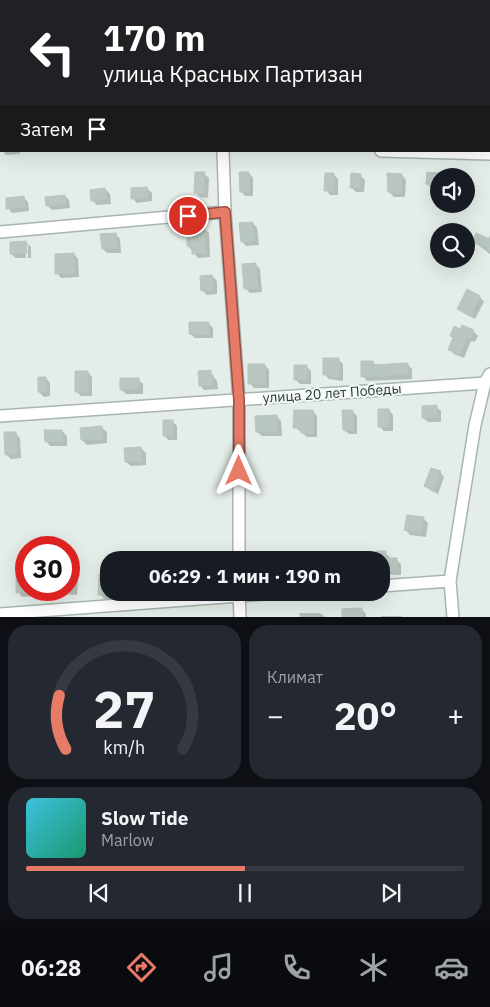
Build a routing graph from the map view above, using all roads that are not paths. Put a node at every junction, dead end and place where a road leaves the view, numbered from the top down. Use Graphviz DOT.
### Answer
graph roads {
  1 [pos="223,152"];
  2 [pos="417,152"];
  3 [pos="490,154"];
  4 [pos="225,212"];
  5 [pos="0,232"];
  6 [pos="487,378"];
  7 [pos="239,400"];
  8 [pos="0,416"];
  9 [pos="239,551"];
  10 [pos="450,581"];
  11 [pos="390,585"];
  12 [pos="155,601"];
  13 [pos="239,601"];
  14 [pos="0,614"];
  15 [pos="240,617"];
  16 [pos="453,617"];
  1 -- 4 [label="street"];
  2 -- 3 [label="street"];
  4 -- 5 [label="street"];
  4 -- 7 [label="street"];
  6 -- 7 [label="street, улица 20 лет Победы"];
  6 -- 10 [label="street"];
  7 -- 8 [label="street, улица 20 лет Победы"];
  7 -- 9 [label="street"];
  10 -- 11 [label="street"];
  10 -- 16 [label="street"];
  12 -- 14 [label="street"];
  13 -- 15 [label="street"];
}
